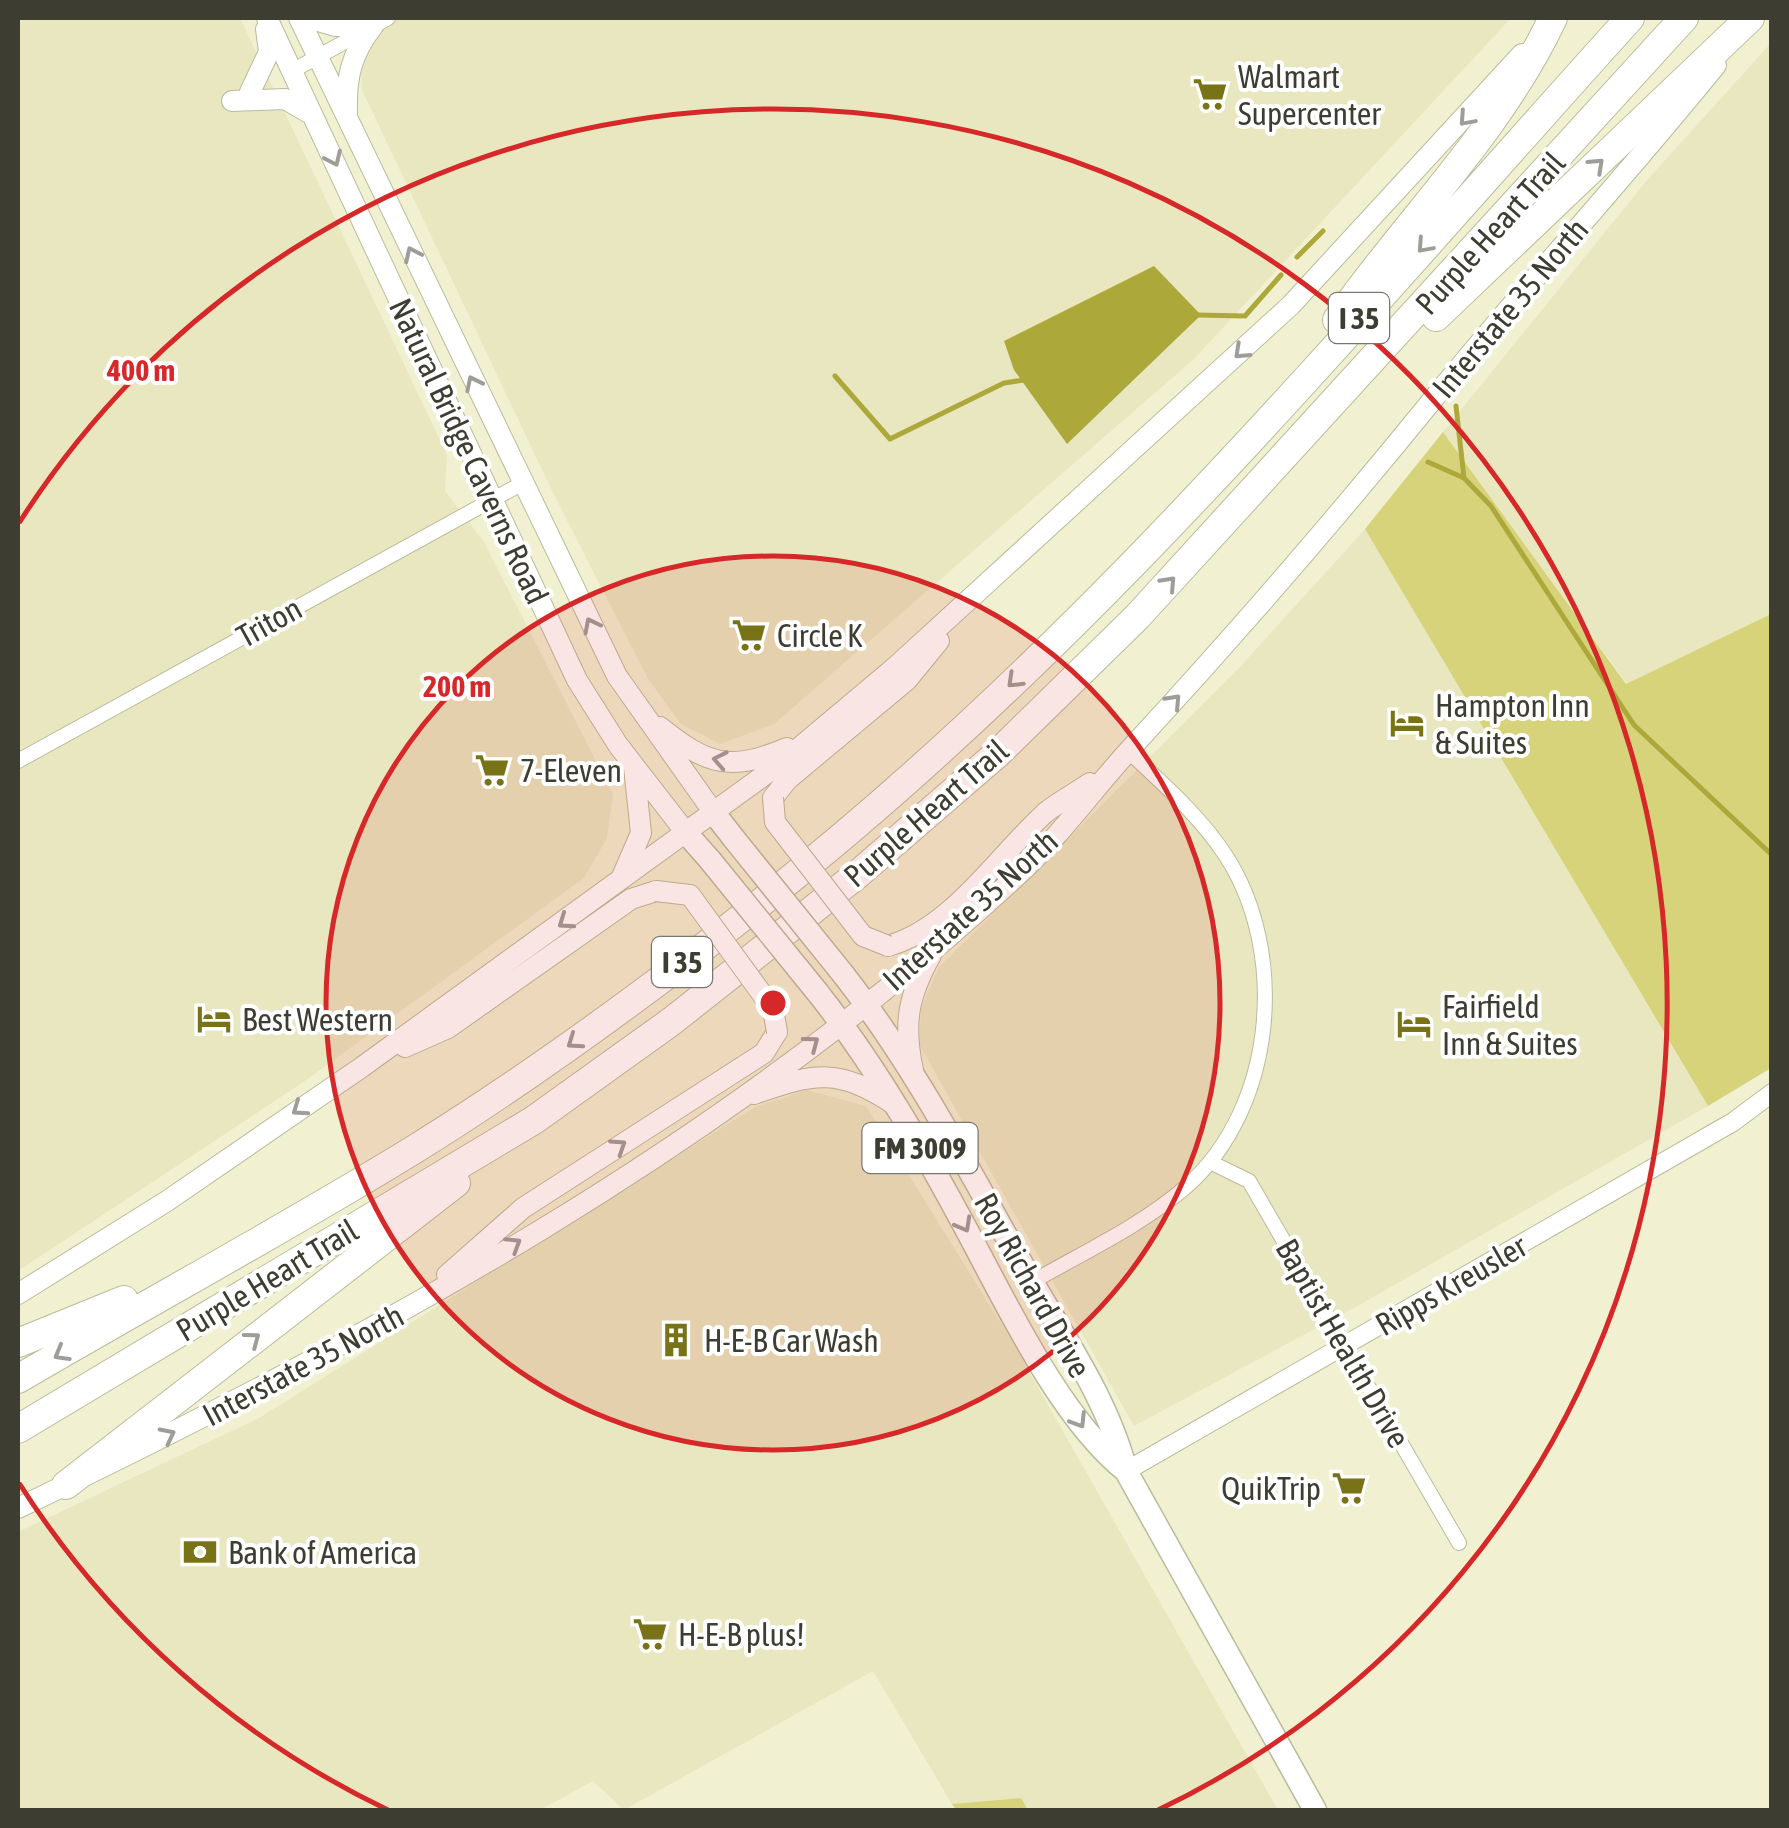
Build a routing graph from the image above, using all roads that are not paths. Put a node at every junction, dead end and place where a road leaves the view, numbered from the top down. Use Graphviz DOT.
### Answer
graph roads {
  1 [pos="265,18"];
  2 [pos="299,18"];
  3 [pos="308,18"];
  4 [pos="1552,18"];
  5 [pos="1630,18"];
  6 [pos="1684,18"];
  7 [pos="1752,18"];
  8 [pos="380,22"];
  9 [pos="318,58"];
  10 [pos="292,71"];
  11 [pos="313,116"];
  12 [pos="347,119"];
  13 [pos="1268,418"];
  14 [pos="1320,422"];
  15 [pos="521,484"];
  16 [pos="492,498"];
  17 [pos="1002,567"];
  18 [pos="638,710"];
  19 [pos="812,738"];
  20 [pos="1128,752"];
  21 [pos="18,760"];
  22 [pos="634,765"];
  23 [pos="1113,768"];
  24 [pos="714,813"];
  25 [pos="687,834"];
  26 [pos="620,882"];
  27 [pos="936,947"];
  28 [pos="866,1003"];
  29 [pos="841,1022"];
  30 [pos="362,1067"];
  31 [pos="914,1077"];
  32 [pos="1772,1093"];
  33 [pos="734,1101"];
  34 [pos="896,1106"];
  35 [pos="534,1120"];
  36 [pos="1210,1162"];
  37 [pos="236,1251"];
  38 [pos="1032,1282"];
  39 [pos="18,1294"];
  40 [pos="404,1312"];
  41 [pos="18,1343"];
  42 [pos="1344,1347"];
  43 [pos="18,1380"];
  44 [pos="18,1430"];
  45 [pos="1126,1470"];
  46 [pos="66,1485"];
  47 [pos="18,1508"];
  48 [pos="1458,1543"];
  49 [pos="1315,1810"];
  1 -- 10 [label="main road, Natural Bridge Caverns Road / FM 3009"];
  1 -- 11 [label="main road"];
  2 -- 9 [label="main road, Natural Bridge Caverns Road / FM 3009"];
  3 -- 8 [label="main road"];
  4 -- 13 [label="highway"];
  4 -- 17 [label="main road, one-way"];
  5 -- 13 [label="highway, Purple Heart Trail / I 35, one-way"];
  6 -- 14 [label="highway, Purple Heart Trail / I 35"];
  14 -- 7 [label="highway, one-way"];
  20 -- 7 [label="main road, Interstate 35 North, one-way"];
  8 -- 9 [label="street"];
  8 -- 12 [label="main road"];
  9 -- 10 [label="street"];
  9 -- 12 [label="main road, Natural Bridge Caverns Road / FM 3009"];
  10 -- 11 [label="main road, Natural Bridge Caverns Road / FM 3009"];
  11 -- 16 [label="main road, Natural Bridge Caverns Road / FM 3009, one-way"];
  15 -- 12 [label="main road, Natural Bridge Caverns Road / FM 3009, one-way"];
  13 -- 37 [label="highway, Purple Heart Trail / I 35, one-way"];
  35 -- 14 [label="highway, Purple Heart Trail / I 35, one-way"];
  15 -- 16 [label="street, Triton"];
  18 -- 15 [label="main road, Natural Bridge Caverns Road / FM 3009, one-way"];
  16 -- 21 [label="street, Triton"];
  16 -- 22 [label="main road, Natural Bridge Caverns Road / FM 3009"];
  17 -- 19 [label="main road"];
  17 -- 23 [label="main road, bridge"];
  19 -- 18 [label="main road, one-way"];
  18 -- 24 [label="main road, Natural Bridge Caverns Road / FM 3009"];
  19 -- 24 [label="main road"];
  20 -- 23 [label="main road, Interstate 35 North"];
  20 -- 36 [label="street"];
  22 -- 25 [label="main road, Natural Bridge Caverns Road / FM 3009"];
  22 -- 26 [label="main road"];
  23 -- 27 [label="main road, Interstate 35 North"];
  24 -- 25 [label="main road"];
  24 -- 28 [label="main road, FM 3009, bridge"];
  25 -- 26 [label="main road"];
  25 -- 29 [label="main road, Natural Bridge Caverns Road / FM 3009, bridge"];
  26 -- 30 [label="main road, one-way"];
  27 -- 28 [label="main road, Interstate 35 North"];
  27 -- 31 [label="main road"];
  28 -- 29 [label="main road, Interstate 35 North"];
  28 -- 31 [label="main road, Roy Richard Drive / FM 3009"];
  33 -- 29 [label="main road, Interstate 35 North, one-way"];
  29 -- 34 [label="main road, Roy Richard Drive / FM 3009"];
  30 -- 39 [label="main road, one-way"];
  40 -- 30 [label="main road, one-way, bridge"];
  31 -- 38 [label="main road, Roy Richard Drive / FM 3009"];
  32 -- 42 [label="street, Ripps Kreusler"];
  33 -- 34 [label="main road"];
  40 -- 33 [label="main road, Interstate 35 North, one-way"];
  34 -- 45 [label="main road, Roy Richard Drive / FM 3009, one-way"];
  35 -- 44 [label="highway, Purple Heart Trail / I 35"];
  46 -- 35 [label="highway, one-way"];
  36 -- 38 [label="street"];
  36 -- 42 [label="street, Baptist Health Drive"];
  37 -- 41 [label="highway"];
  37 -- 43 [label="highway, Purple Heart Trail / I 35, one-way"];
  38 -- 45 [label="main road, Roy Richard Drive / FM 3009"];
  46 -- 40 [label="main road, Interstate 35 North, one-way"];
  42 -- 45 [label="street, Ripps Kreusler"];
  42 -- 48 [label="street, Baptist Health Drive"];
  45 -- 49 [label="main road, Roy Richard Drive / FM 3009"];
  46 -- 47 [label="main road, Interstate 35 North"];
}
